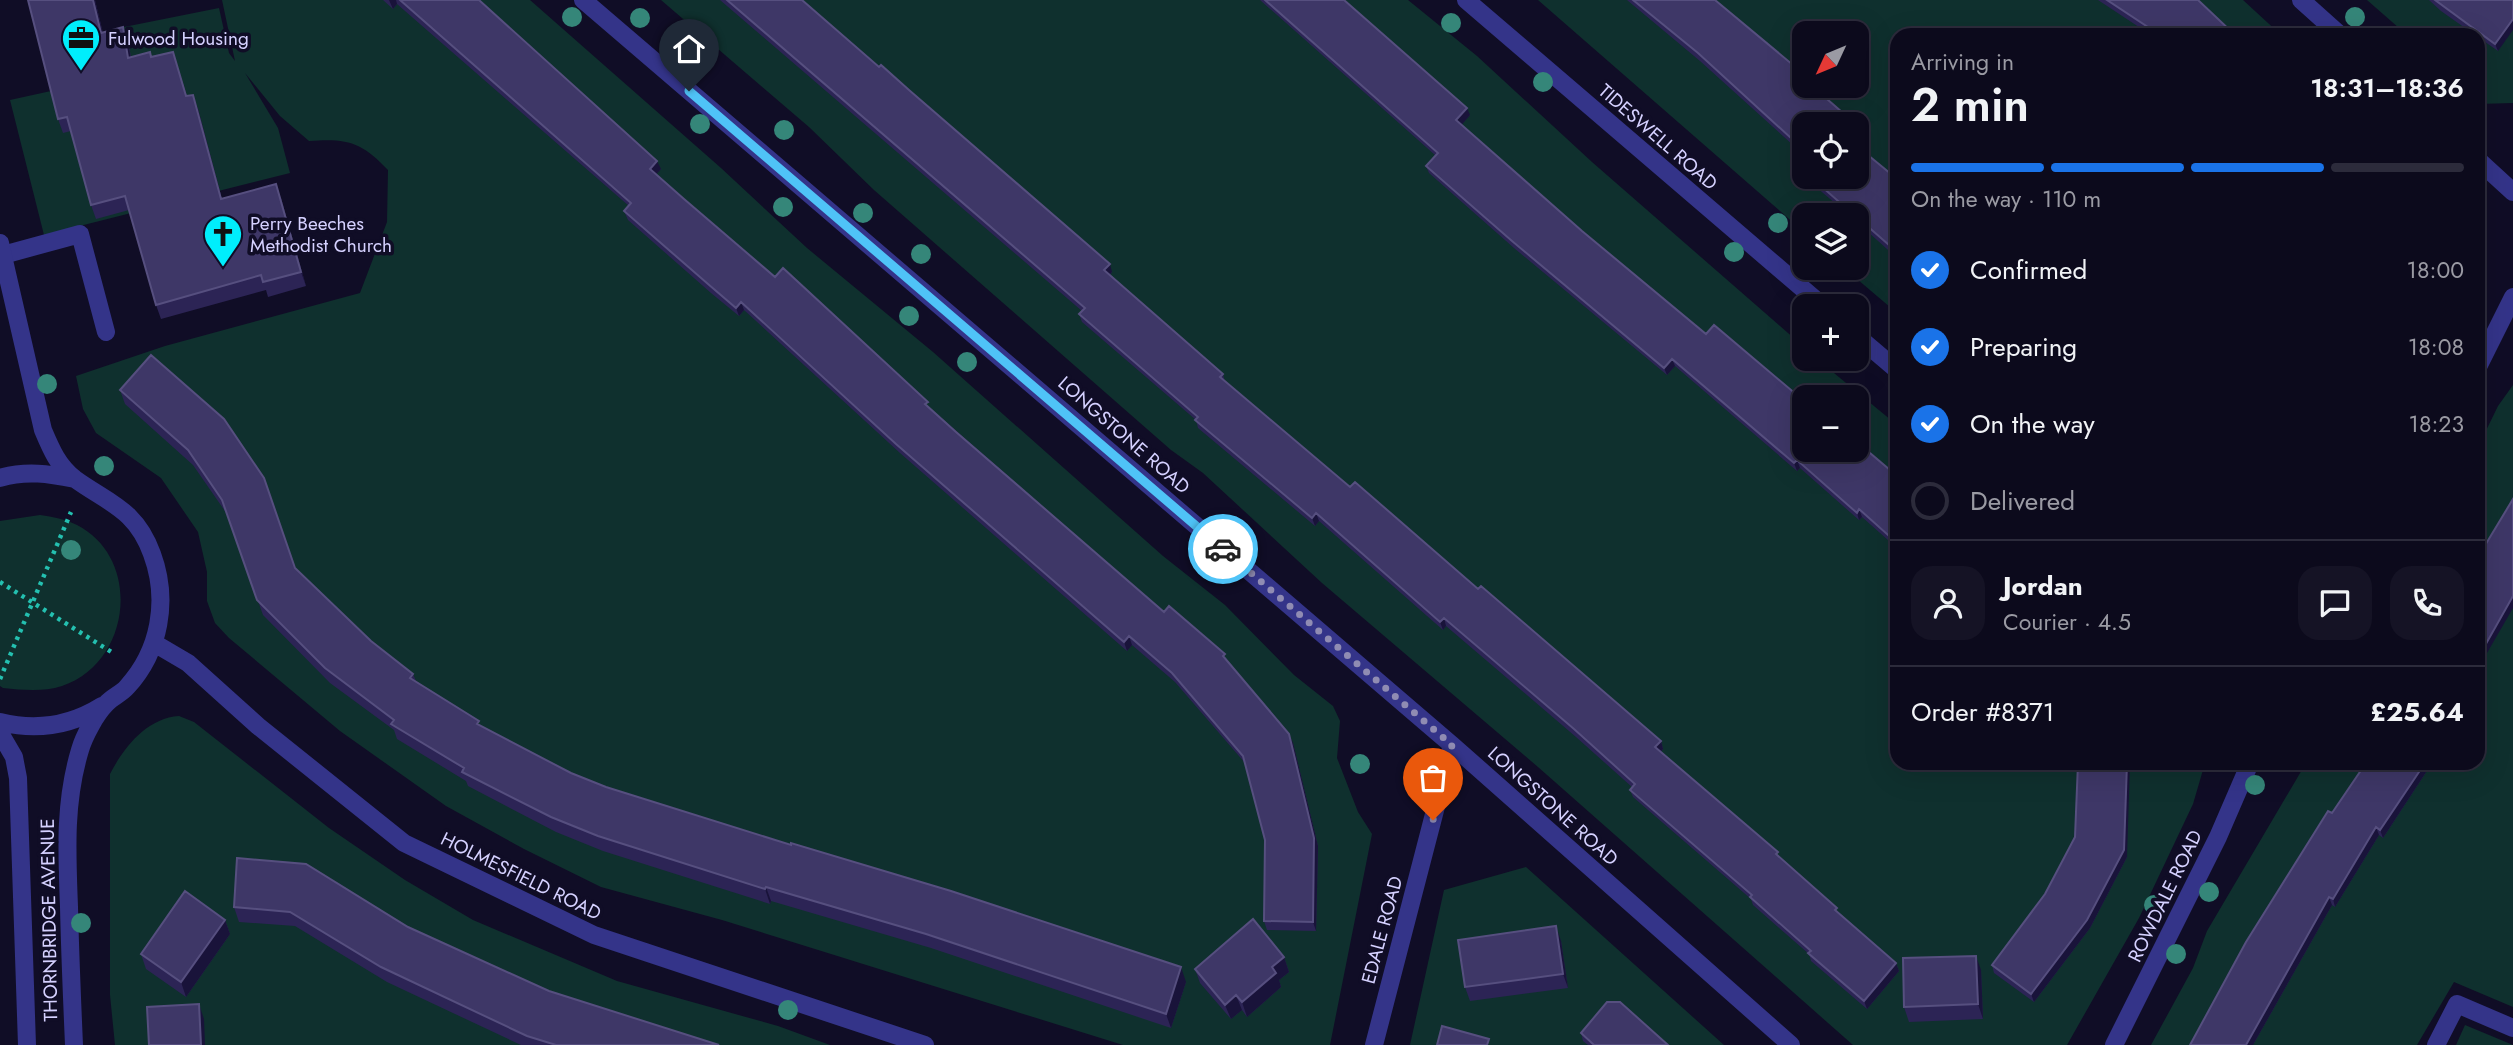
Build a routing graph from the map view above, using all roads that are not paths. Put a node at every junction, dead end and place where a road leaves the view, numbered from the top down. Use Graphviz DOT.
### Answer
graph roads {
  1 [pos="583,0"];
  2 [pos="1466,0"];
  3 [pos="2301,0"];
  4 [pos="2332,28"];
  5 [pos="2485,166"];
  6 [pos="2513,191"];
  7 [pos="2,249"];
  8 [pos="1808,294"];
  9 [pos="2513,297"];
  10 [pos="106,332"];
  11 [pos="1869,346"];
  12 [pos="2485,354"];
  13 [pos="1890,364"];
  14 [pos="0,478"];
  15 [pos="80,481"];
  16 [pos="154,643"];
  17 [pos="105,704"];
  18 [pos="0,722"];
  19 [pos="0,733"];
  20 [pos="1452,745"];
  21 [pos="2247,770"];
  22 [pos="2513,1028"];
  23 [pos="27,1045"];
  24 [pos="74,1045"];
  25 [pos="925,1045"];
  26 [pos="1374,1045"];
  27 [pos="1791,1045"];
  28 [pos="2114,1045"];
  29 [pos="2436,1045"];
  1 -- 20 [label="street, LONGSTONE ROAD"];
  2 -- 8 [label="street, TIDESWELL ROAD"];
  3 -- 4 [label="street"];
  5 -- 6 [label="street"];
  7 -- 10 [label="street"];
  7 -- 15 [label="street, THORNBRIDGE AVENUE"];
  9 -- 12 [label="street"];
  11 -- 13 [label="street"];
  14 -- 15 [label="street"];
  15 -- 16 [label="street, THORNBRIDGE AVENUE"];
  16 -- 17 [label="street, THORNBRIDGE AVENUE"];
  16 -- 25 [label="street, HOLMESFIELD ROAD"];
  17 -- 18 [label="street"];
  17 -- 24 [label="street, THORNBRIDGE AVENUE"];
  19 -- 23 [label="street, THORNBRIDGE AVENUE"];
  20 -- 26 [label="street, EDALE ROAD"];
  20 -- 27 [label="street, LONGSTONE ROAD"];
  21 -- 28 [label="street, ROWDALE ROAD"];
  22 -- 29 [label="street"];
}
